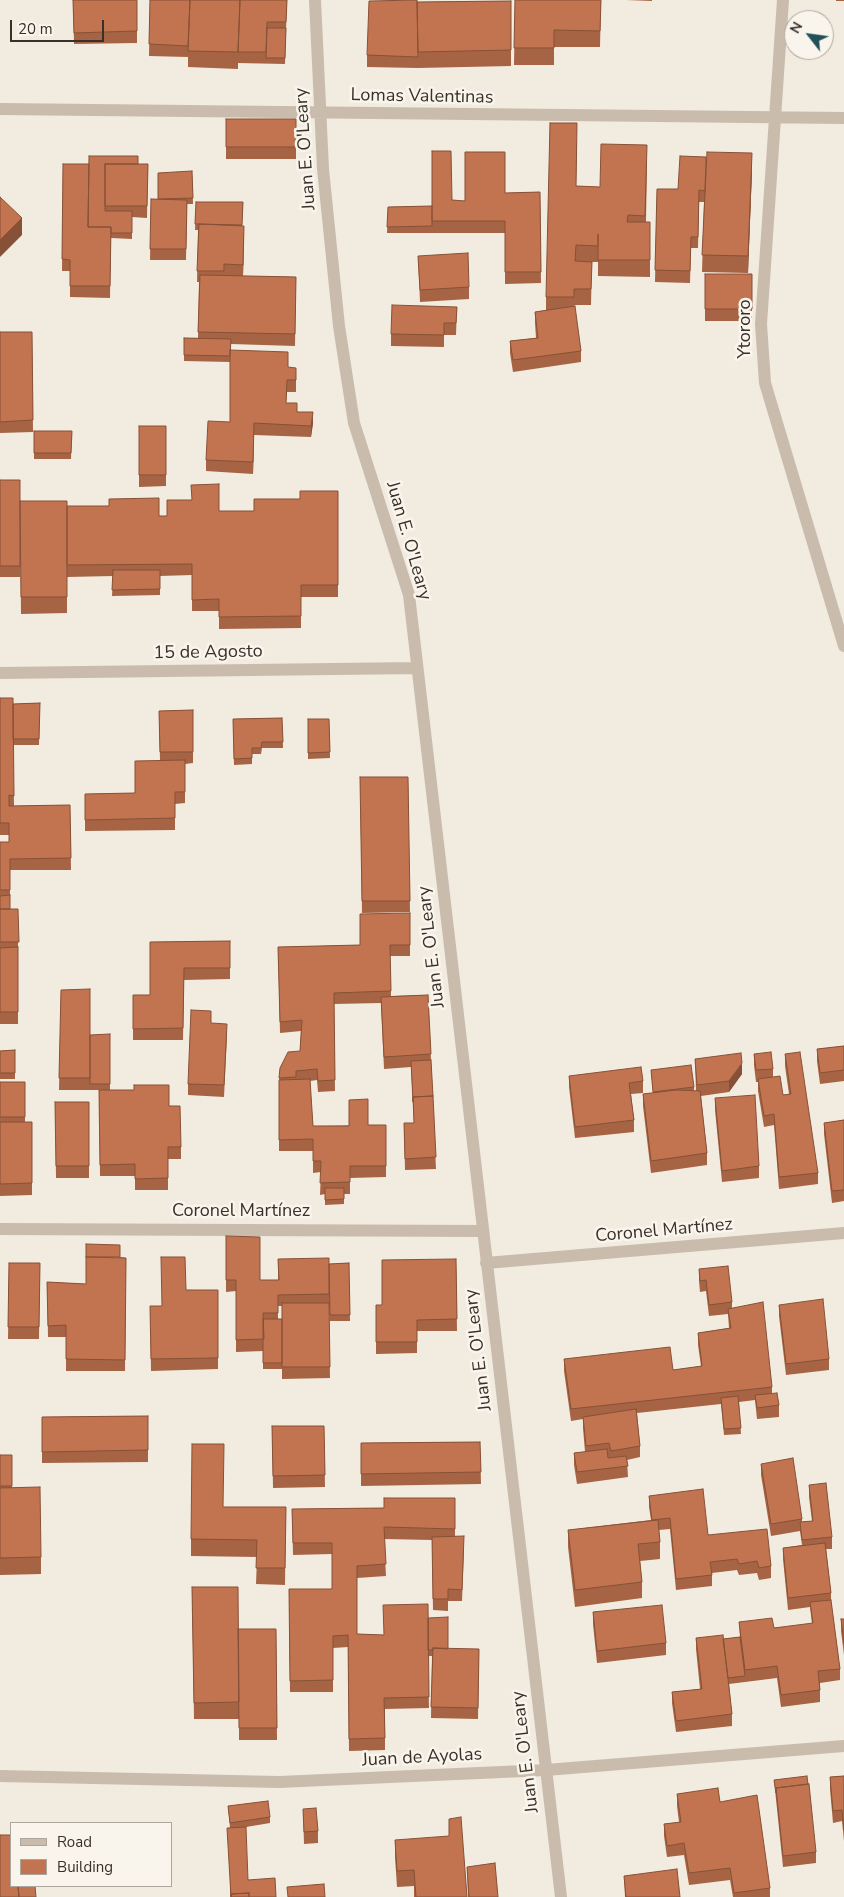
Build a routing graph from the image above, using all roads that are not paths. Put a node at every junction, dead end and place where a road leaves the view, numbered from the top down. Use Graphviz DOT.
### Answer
graph roads {
  1 [pos="315,0"];
  2 [pos="784,0"];
  3 [pos="0,109"];
  4 [pos="321,113"];
  5 [pos="776,118"];
  6 [pos="844,118"];
  7 [pos="844,646"];
  8 [pos="417,668"];
  9 [pos="0,673"];
  10 [pos="0,1230"];
  11 [pos="482,1230"];
  12 [pos="844,1234"];
  13 [pos="486,1263"];
  14 [pos="844,1746"];
  15 [pos="546,1770"];
  16 [pos="0,1776"];
  17 [pos="561,1897"];
  1 -- 4 [label="street, Juan E. O'Leary"];
  2 -- 5 [label="street, Ytororo"];
  3 -- 4 [label="street, Lomas Valentinas"];
  4 -- 5 [label="street, Lomas Valentinas"];
  4 -- 8 [label="street, Juan E. O'Leary"];
  5 -- 6 [label="street, Lomas Valentinas"];
  5 -- 7 [label="street, Ytororo"];
  8 -- 9 [label="street, 15 de Agosto"];
  8 -- 11 [label="street, Juan E. O'Leary"];
  10 -- 11 [label="street, Coronel Martínez"];
  11 -- 13 [label="street, Juan E. O'Leary"];
  12 -- 13 [label="street, Coronel Martínez"];
  13 -- 15 [label="street, Juan E. O'Leary"];
  14 -- 15 [label="street, Juan de Ayolas"];
  15 -- 16 [label="street, Juan de Ayolas"];
  15 -- 17 [label="street, Juan E. O'Leary"];
}
